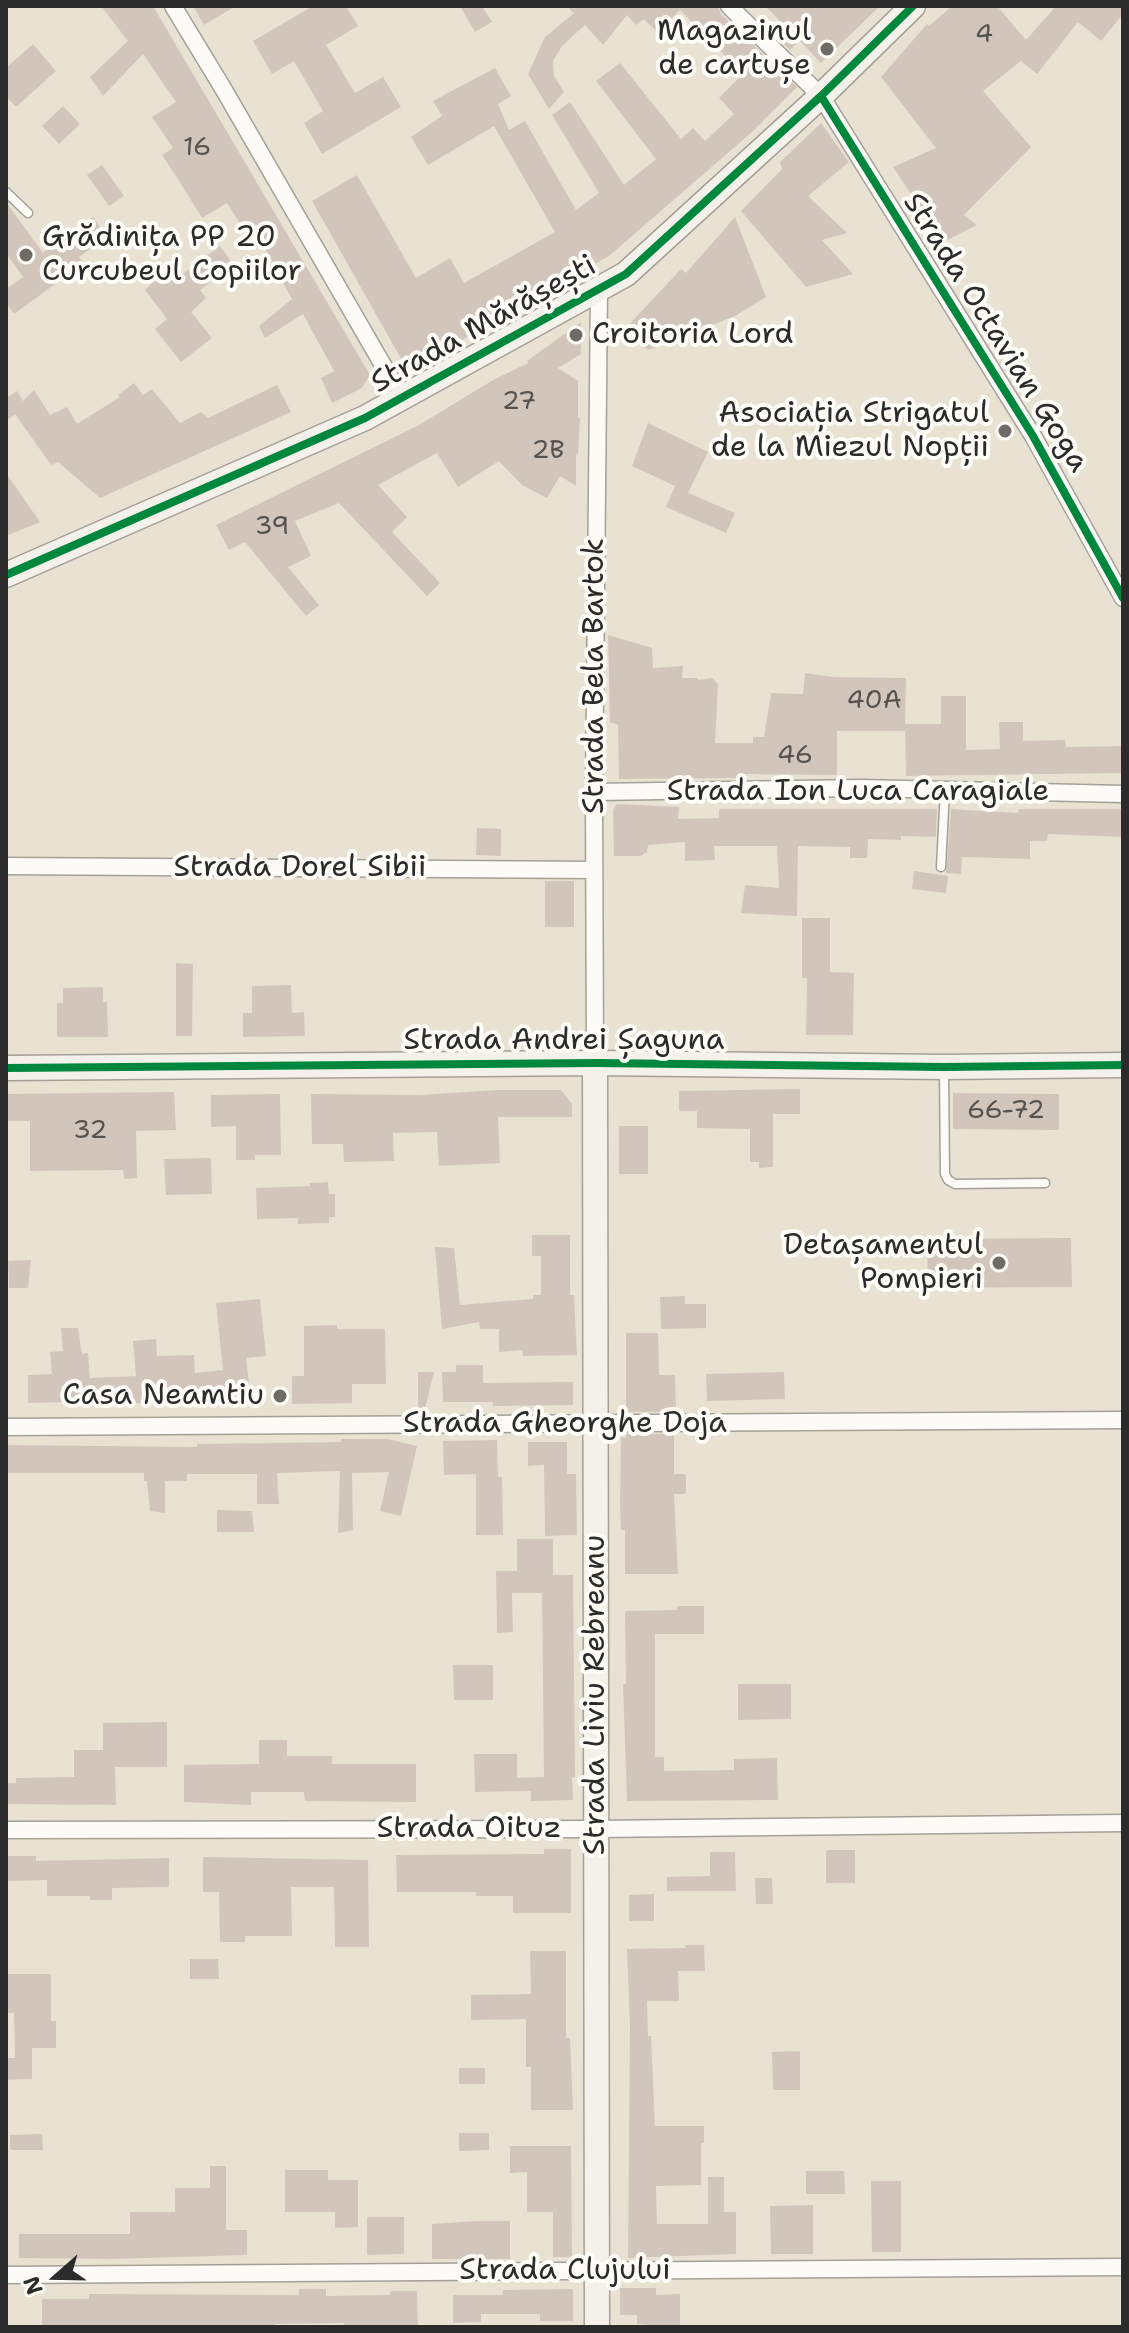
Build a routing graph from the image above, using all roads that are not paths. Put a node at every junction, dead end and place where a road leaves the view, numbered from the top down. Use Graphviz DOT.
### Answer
graph roads {
  1 [pos="173,6"];
  2 [pos="729,6"];
  3 [pos="913,6"];
  4 [pos="821,96"];
  5 [pos="6,192"];
  6 [pos="28,213"];
  7 [pos="599,290"];
  8 [pos="402,398"];
  9 [pos="6,575"];
  10 [pos="1123,598"];
  11 [pos="945,789"];
  12 [pos="594,792"];
  13 [pos="1123,794"];
  14 [pos="6,866"];
  15 [pos="941,867"];
  16 [pos="594,870"];
  17 [pos="595,1063"];
  18 [pos="1123,1065"];
  19 [pos="944,1067"];
  20 [pos="6,1068"];
  21 [pos="1045,1183"];
  22 [pos="1123,1420"];
  23 [pos="597,1424"];
  24 [pos="6,1427"];
  25 [pos="1123,1823"];
  26 [pos="595,1829"];
  27 [pos="6,1830"];
  28 [pos="1123,2267"];
  29 [pos="597,2271"];
  30 [pos="6,2275"];
  31 [pos="597,2327"];
  1 -- 8 [label="street"];
  2 -- 4 [label="street, Strada Octavian Goga"];
  3 -- 4 [label="street, Strada Mărășești"];
  4 -- 7 [label="street, Strada Mărășești"];
  4 -- 10 [label="street, Strada Octavian Goga"];
  5 -- 6 [label="lane"];
  7 -- 8 [label="street, Strada Mărășești"];
  7 -- 12 [label="street, Strada Bela Bartok"];
  8 -- 9 [label="street, Strada Mărășești"];
  11 -- 12 [label="street, Strada Ion Luca Caragiale"];
  11 -- 13 [label="street, Strada Ion Luca Caragiale"];
  11 -- 15 [label="lane"];
  12 -- 16 [label="street, Strada Bela Bartok"];
  14 -- 16 [label="street, Strada Dorel Sibii"];
  16 -- 17 [label="street, Strada Bela Bartok"];
  17 -- 19 [label="street, Strada Andrei Șaguna"];
  17 -- 20 [label="street, Strada Andrei Șaguna"];
  17 -- 23 [label="street, Strada Liviu Rebreanu"];
  18 -- 19 [label="street, Strada Andrei Șaguna"];
  19 -- 21 [label="lane"];
  22 -- 23 [label="street, Strada Gheorghe Doja"];
  23 -- 24 [label="street, Strada Gheorghe Doja"];
  23 -- 26 [label="street, Strada Liviu Rebreanu"];
  25 -- 26 [label="street, Strada Oituz"];
  26 -- 27 [label="street, Strada Oituz"];
  26 -- 29 [label="street, Strada Liviu Rebreanu"];
  28 -- 29 [label="street, Strada Clujului"];
  29 -- 30 [label="street, Strada Clujului"];
  29 -- 31 [label="street, Strada Liviu Rebreanu"];
}
